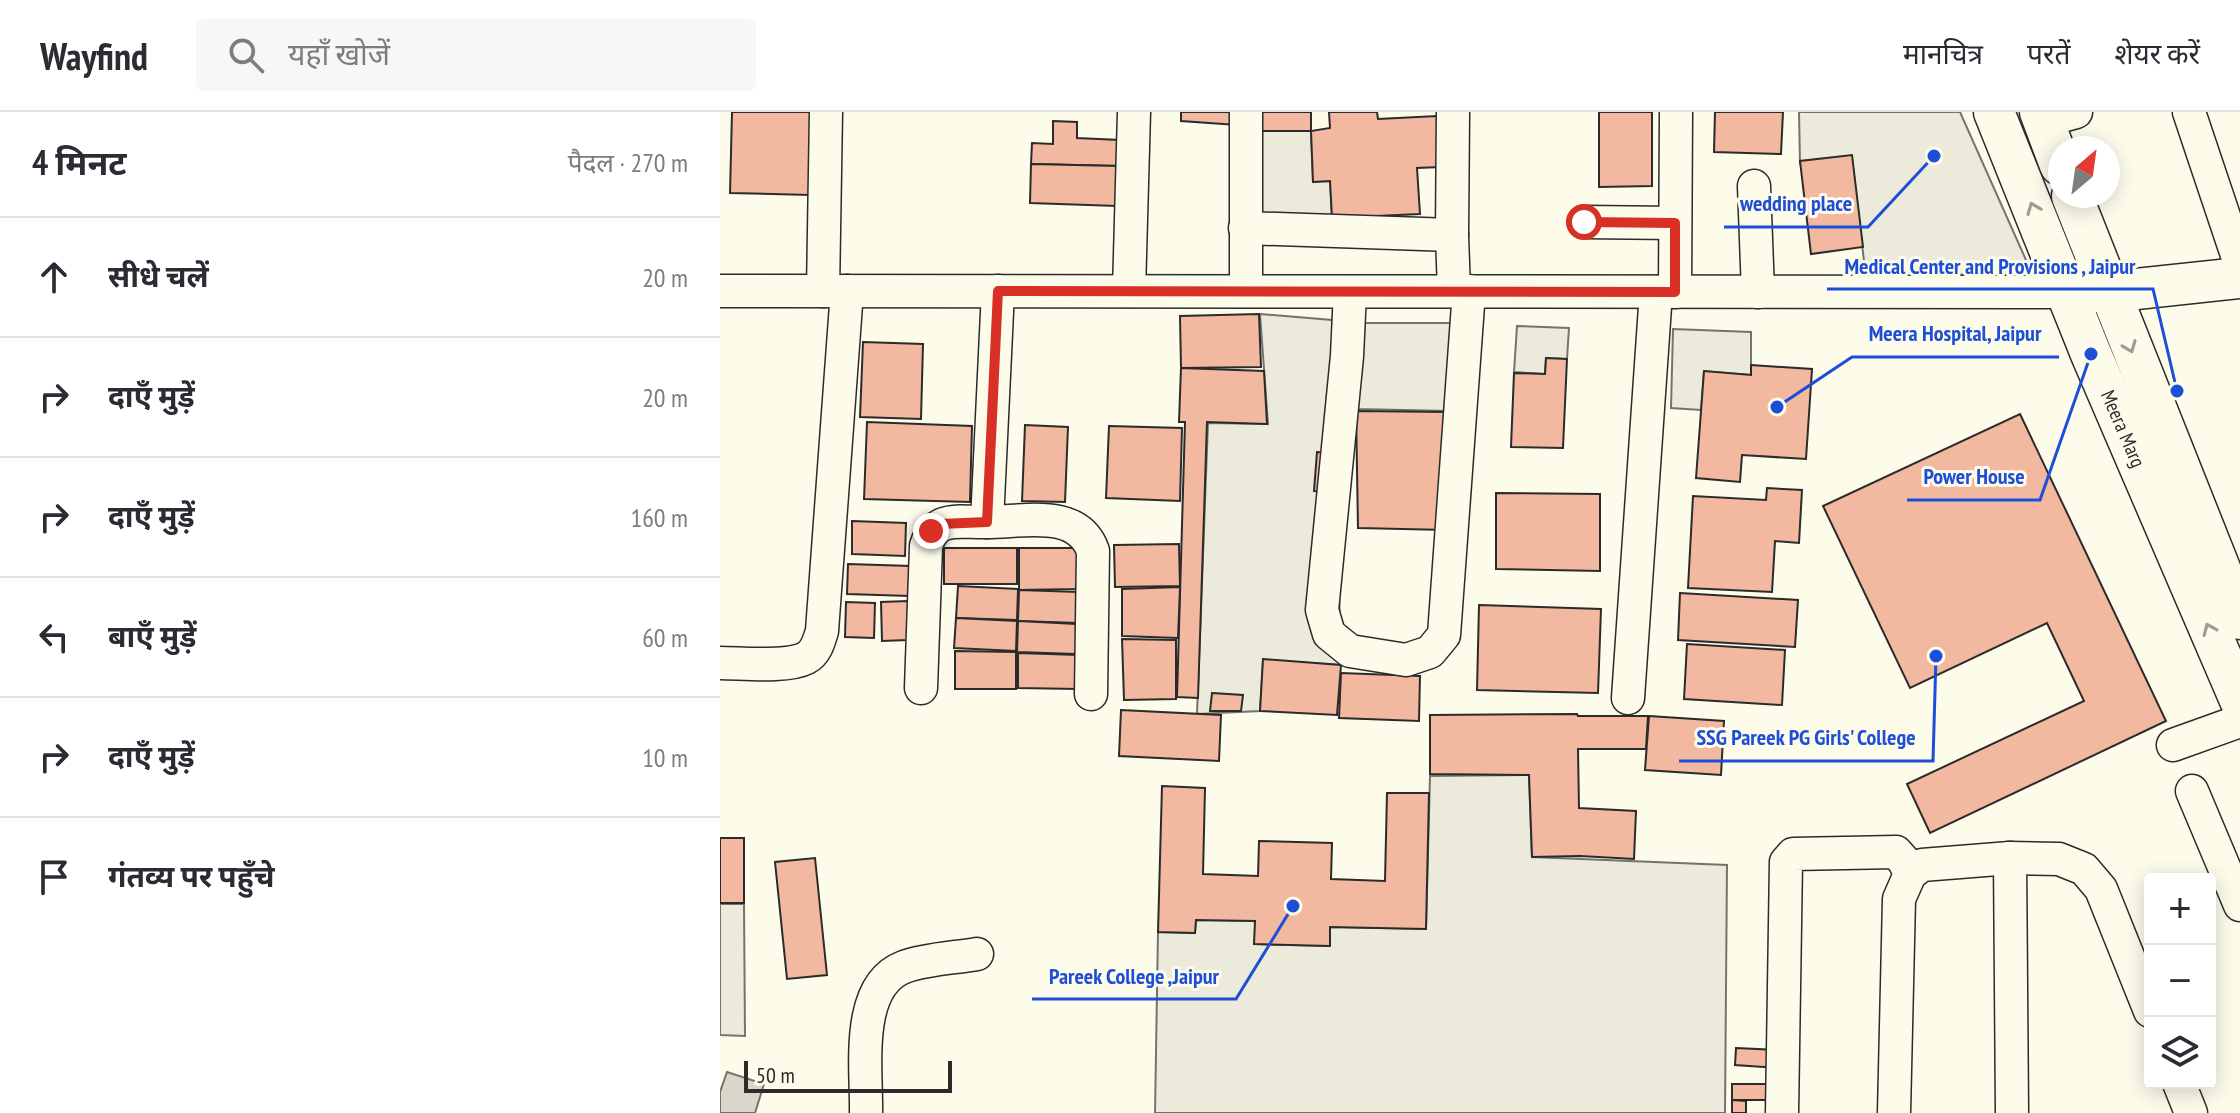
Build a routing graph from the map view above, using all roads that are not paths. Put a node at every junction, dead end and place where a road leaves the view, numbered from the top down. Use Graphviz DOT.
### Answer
graph roads {
  1 [pos="826,112"];
  2 [pos="1134,112"];
  3 [pos="1246,112"];
  4 [pos="1453,112"];
  5 [pos="1676,112"];
  6 [pos="1994,112"];
  7 [pos="2189,112"];
  8 [pos="2053,115"];
  9 [pos="2056,136"];
  10 [pos="1754,186"];
  11 [pos="2076,208"];
  12 [pos="1584,222"];
  13 [pos="1675,223"];
  14 [pos="1245,228"];
  15 [pos="1452,235"];
  16 [pos="2240,264"];
  17 [pos="2240,278"];
  18 [pos="720,291"];
  19 [pos="835,291"];
  20 [pos="998,291"];
  21 [pos="1129,291"];
  22 [pos="1246,291"];
  23 [pos="1462,291"];
  24 [pos="1350,292"];
  25 [pos="1666,292"];
  26 [pos="1758,292"];
  27 [pos="2066,292"];
  28 [pos="2108,292"];
  29 [pos="987,522"];
  30 [pos="2240,619"];
  31 [pos="720,663"];
  32 [pos="921,688"];
  33 [pos="1091,694"];
  34 [pos="1628,698"];
  35 [pos="2240,700"];
  36 [pos="2240,721"];
  37 [pos="2173,745"];
  38 [pos="2192,791"];
  39 [pos="2010,858"];
  40 [pos="1910,874"];
  41 [pos="2240,905"];
  42 [pos="977,954"];
  43 [pos="2144,996"];
  44 [pos="2181,1089"];
  45 [pos="866,1113"];
  46 [pos="1782,1113"];
  47 [pos="1894,1113"];
  48 [pos="2012,1113"];
  49 [pos="2191,1113"];
  1 -- 19 [label="street"];
  2 -- 21 [label="street"];
  3 -- 14 [label="street"];
  4 -- 15 [label="street"];
  5 -- 13 [label="street"];
  27 -- 6 [label="main road, Meera Marg, one-way"];
  7 -- 16 [label="street"];
  8 -- 9 [label="main road"];
  10 -- 26 [label="street"];
  11 -- 28 [label="main road, Meera Marg"];
  12 -- 13 [label="street"];
  13 -- 25 [label="street"];
  14 -- 15 [label="street"];
  14 -- 22 [label="street"];
  15 -- 23 [label="street"];
  17 -- 28 [label="main road"];
  18 -- 19 [label="street"];
  19 -- 20 [label="street"];
  19 -- 31 [label="street"];
  20 -- 21 [label="street"];
  20 -- 29 [label="street"];
  21 -- 22 [label="street"];
  22 -- 24 [label="street"];
  23 -- 24 [label="street"];
  23 -- 24 [label="street"];
  23 -- 25 [label="street"];
  25 -- 26 [label="street"];
  25 -- 34 [label="street"];
  26 -- 27 [label="street"];
  27 -- 28 [label="main road"];
  35 -- 27 [label="main road, Meera Marg, one-way"];
  28 -- 30 [label="main road, Meera Marg, one-way"];
  29 -- 32 [label="street"];
  29 -- 33 [label="street"];
  36 -- 37 [label="street"];
  38 -- 41 [label="street"];
  39 -- 40 [label="street"];
  39 -- 43 [label="street"];
  39 -- 48 [label="street"];
  40 -- 46 [label="street"];
  40 -- 47 [label="street"];
  42 -- 45 [label="street"];
  44 -- 49 [label="street"];
}
